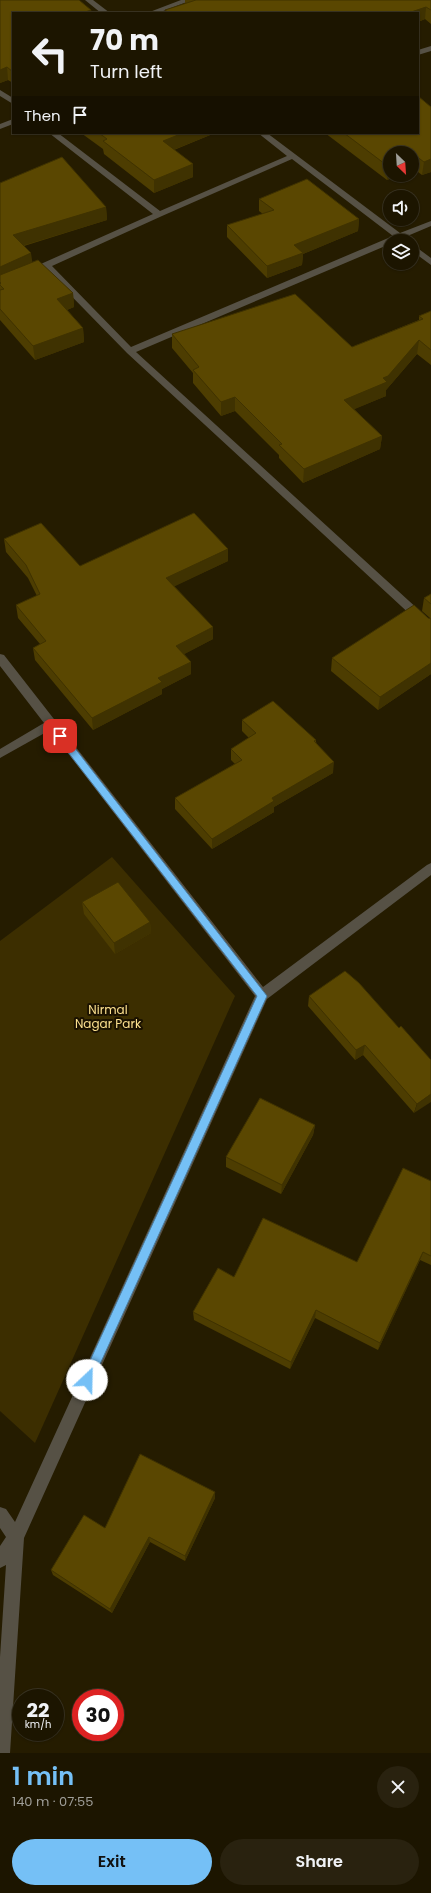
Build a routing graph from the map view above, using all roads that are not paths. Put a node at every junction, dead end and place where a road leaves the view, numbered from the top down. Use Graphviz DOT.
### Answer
graph roads {
  1 [pos="89,0"];
  2 [pos="188,0"];
  3 [pos="105,12"];
  4 [pos="154,12"];
  5 [pos="431,48"];
  6 [pos="419,53"];
  7 [pos="0,92"];
  8 [pos="12,101"];
  9 [pos="12,121"];
  10 [pos="0,127"];
  11 [pos="54,134"];
  12 [pos="263,134"];
  13 [pos="292,156"];
  14 [pos="159,214"];
  15 [pos="431,223"];
  16 [pos="394,234"];
  17 [pos="410,234"];
  18 [pos="383,246"];
  19 [pos="419,253"];
  20 [pos="431,262"];
  21 [pos="46,265"];
  22 [pos="33,271"];
  23 [pos="130,351"];
  24 [pos="431,627"];
  25 [pos="0,658"];
  26 [pos="51,724"];
  27 [pos="0,754"];
  28 [pos="431,868"];
  29 [pos="262,996"];
  30 [pos="0,1515"];
  31 [pos="16,1537"];
  32 [pos="0,1560"];
  33 [pos="2,1753"];
  1 -- 3 [label="street"];
  2 -- 4 [label="street"];
  5 -- 6 [label="street"];
  7 -- 8 [label="street"];
  9 -- 10 [label="street"];
  11 -- 14 [label="street"];
  12 -- 13 [label="street"];
  13 -- 14 [label="street"];
  13 -- 16 [label="street"];
  14 -- 21 [label="street"];
  15 -- 17 [label="street"];
  18 -- 23 [label="street"];
  19 -- 20 [label="street"];
  21 -- 22 [label="street"];
  21 -- 23 [label="street"];
  23 -- 24 [label="street"];
  25 -- 26 [label="street"];
  26 -- 27 [label="street"];
  26 -- 29 [label="street"];
  28 -- 29 [label="street"];
  29 -- 31 [label="street"];
  30 -- 31 [label="street"];
  31 -- 32 [label="street"];
  31 -- 33 [label="street"];
}
